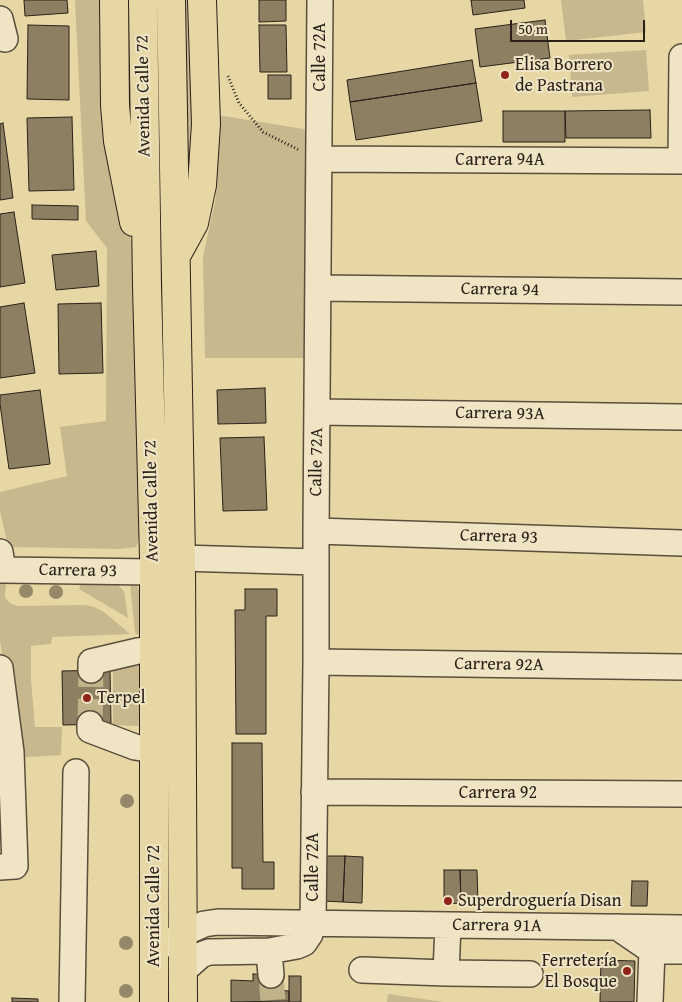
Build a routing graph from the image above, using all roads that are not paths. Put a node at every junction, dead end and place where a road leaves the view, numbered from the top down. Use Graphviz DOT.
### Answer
graph roads {
  1 [pos="114,0"];
  2 [pos="143,0"];
  3 [pos="171,0"];
  4 [pos="202,0"];
  5 [pos="320,0"];
  6 [pos="682,57"];
  7 [pos="319,159"];
  8 [pos="682,161"];
  9 [pos="176,258"];
  10 [pos="147,286"];
  11 [pos="318,288"];
  12 [pos="682,292"];
  13 [pos="317,412"];
  14 [pos="682,417"];
  15 [pos="316,530"];
  16 [pos="682,543"];
  17 [pos="181,558"];
  18 [pos="1,561"];
  19 [pos="316,562"];
  20 [pos="154,572"];
  21 [pos="154,649"];
  22 [pos="316,662"];
  23 [pos="0,668"];
  24 [pos="682,668"];
  25 [pos="91,670"];
  26 [pos="90,724"];
  27 [pos="154,750"];
  28 [pos="76,772"];
  29 [pos="314,792"];
  30 [pos="682,794"];
  31 [pos="7,866"];
  32 [pos="313,923"];
  33 [pos="448,925"];
  34 [pos="617,927"];
  35 [pos="682,928"];
  36 [pos="184,933"];
  37 [pos="652,951"];
  38 [pos="682,951"];
  39 [pos="154,954"];
  40 [pos="362,970"];
  41 [pos="183,971"];
  42 [pos="446,973"];
  43 [pos="530,974"];
  44 [pos="72,1002"];
  45 [pos="154,1002"];
  46 [pos="183,1002"];
  47 [pos="650,1002"];
  1 -- 10 [label="main road"];
  2 -- 10 [label="main road, Avenida Calle 72"];
  3 -- 9 [label="main road, Avenida Calle 72"];
  4 -- 9 [label="main road"];
  5 -- 7 [label="street, Calle 72A"];
  6 -- 8 [label="street"];
  7 -- 8 [label="street, Carrera 94A"];
  7 -- 11 [label="street, Calle 72A"];
  9 -- 17 [label="main road, Avenida Calle 72"];
  10 -- 20 [label="main road, Avenida Calle 72"];
  11 -- 12 [label="street, Carrera 94"];
  11 -- 13 [label="street, Calle 72A"];
  13 -- 14 [label="street, Carrera 93A"];
  13 -- 15 [label="street, Calle 72A"];
  15 -- 16 [label="street, Carrera 93"];
  15 -- 19 [label="street, Calle 72A"];
  17 -- 19 [label="street"];
  17 -- 36 [label="main road, Avenida Calle 72"];
  18 -- 20 [label="street, Carrera 93"];
  19 -- 22 [label="street, Calle 72A"];
  20 -- 21 [label="main road, Avenida Calle 72"];
  21 -- 25 [label="street"];
  21 -- 27 [label="main road, Avenida Calle 72"];
  22 -- 24 [label="street, Carrera 92A"];
  22 -- 29 [label="street, Calle 72A"];
  23 -- 31 [label="street"];
  26 -- 27 [label="street"];
  27 -- 39 [label="main road, Avenida Calle 72"];
  28 -- 44 [label="street"];
  29 -- 30 [label="street, Carrera 92"];
  29 -- 32 [label="street, Calle 72A"];
  32 -- 33 [label="street, Carrera 91A"];
  32 -- 36 [label="street, Carrera 91A"];
  32 -- 41 [label="street"];
  33 -- 34 [label="street, Carrera 91A"];
  33 -- 42 [label="street"];
  34 -- 35 [label="street, Carrera 91A"];
  34 -- 37 [label="street"];
  36 -- 39 [label="street, Carrera 91A"];
  36 -- 41 [label="main road, Avenida Calle 72"];
  37 -- 38 [label="street"];
  37 -- 47 [label="street"];
  39 -- 45 [label="main road, Avenida Calle 72"];
  40 -- 42 [label="street"];
  41 -- 46 [label="main road, Avenida Calle 72"];
  42 -- 43 [label="street"];
}
